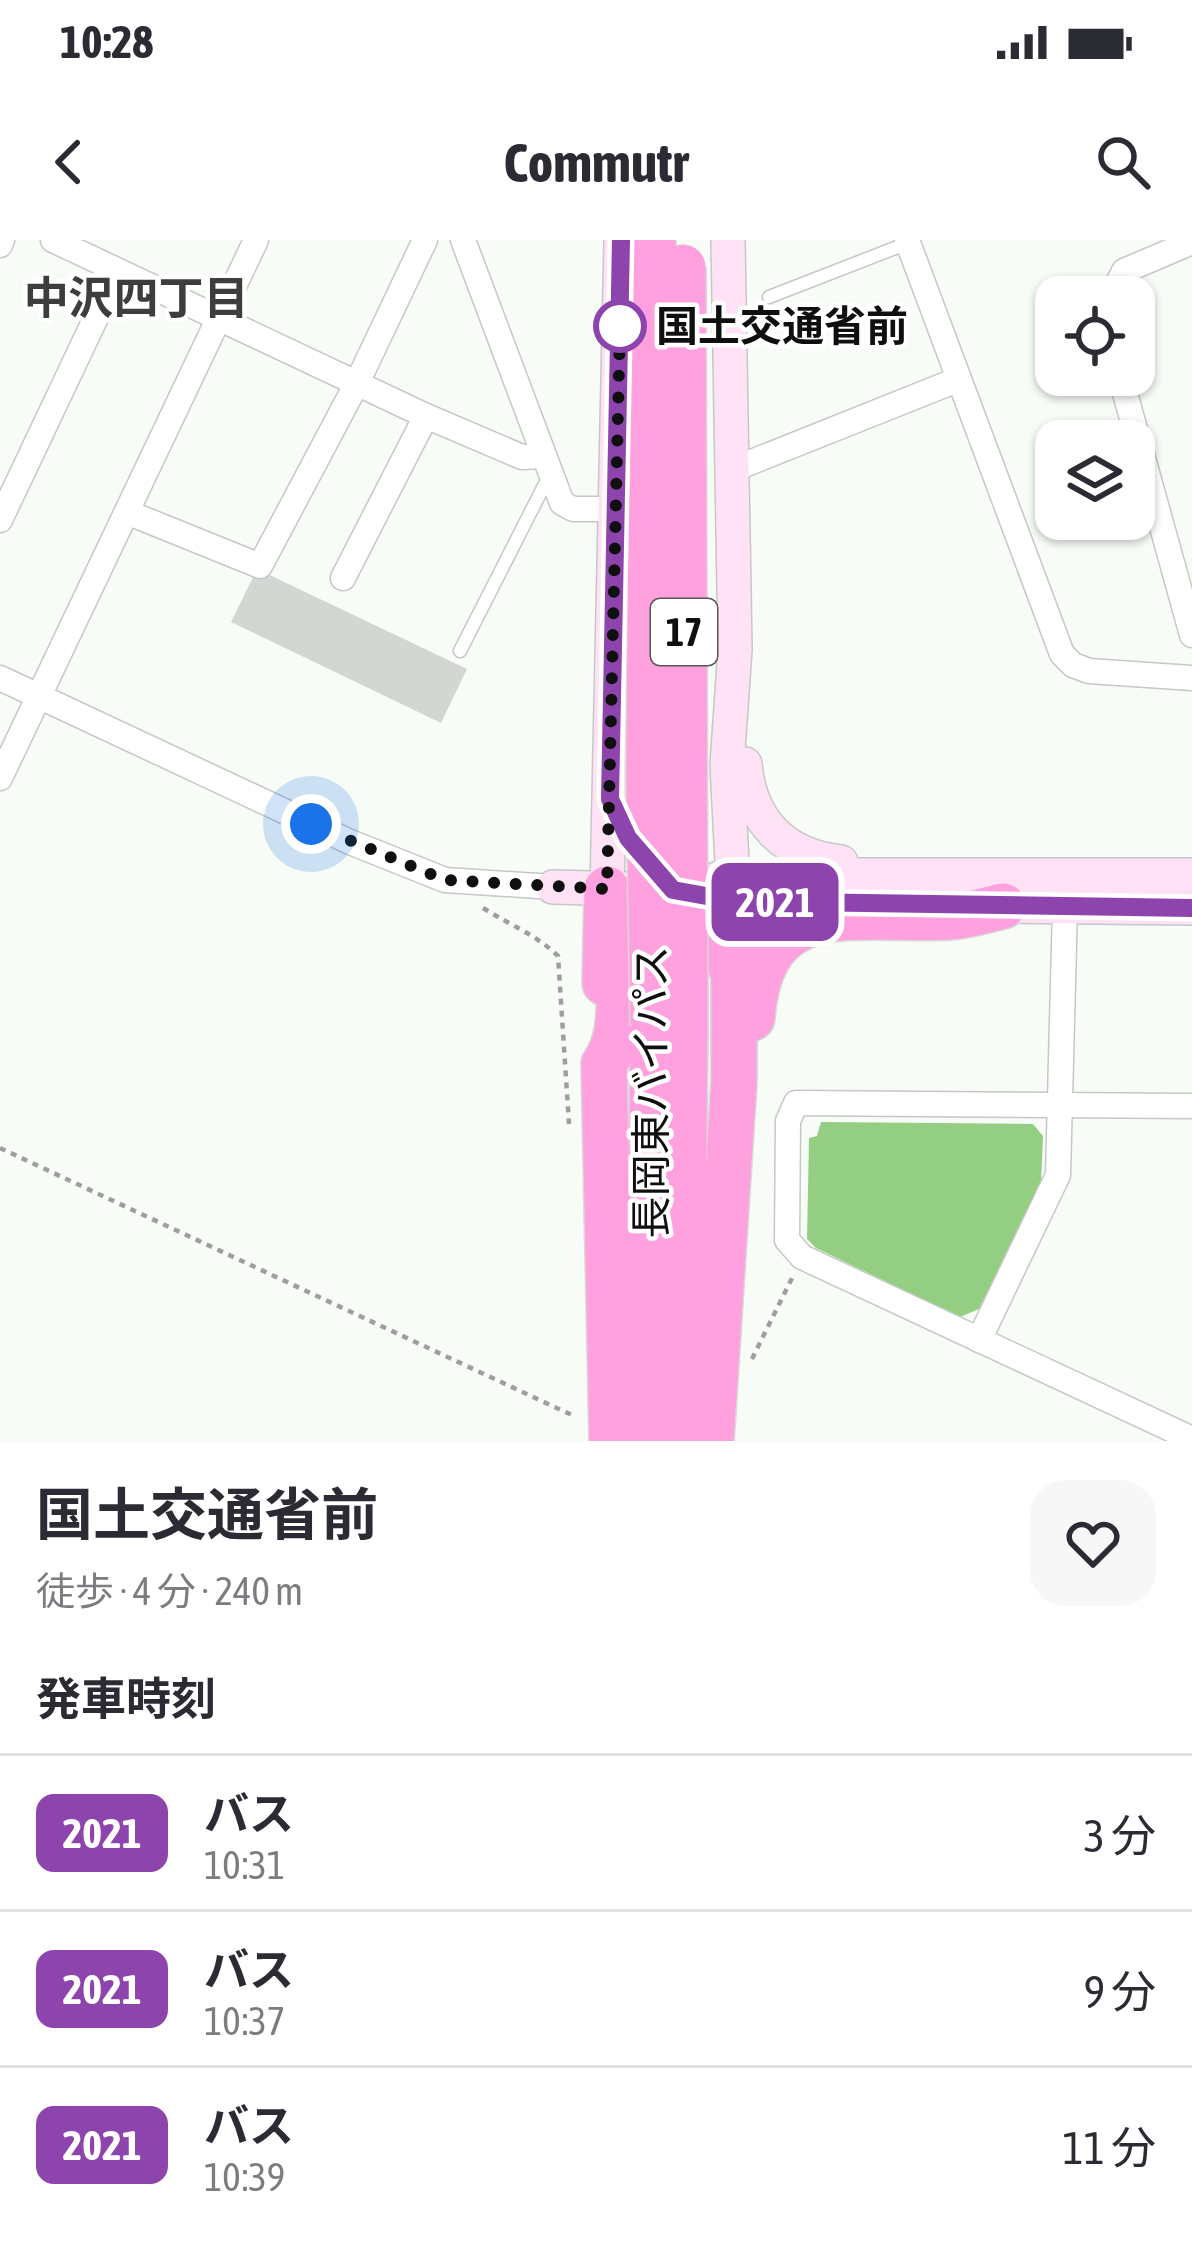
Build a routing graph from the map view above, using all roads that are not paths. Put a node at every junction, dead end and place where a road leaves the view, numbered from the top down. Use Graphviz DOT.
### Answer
graph roads {
  1 [pos="53,240"];
  2 [pos="256,240"];
  3 [pos="425,240"];
  4 [pos="463,240"];
  5 [pos="621,240"];
  6 [pos="653,240"];
  7 [pos="683,240"];
  8 [pos="728,240"];
  9 [pos="910,241"];
  10 [pos="1192,242"];
  11 [pos="1136,250"];
  12 [pos="118,271"];
  13 [pos="770,297"];
  14 [pos="217,317"];
  15 [pos="957,380"];
  16 [pos="357,383"];
  17 [pos="1126,396"];
  18 [pos="426,416"];
  19 [pos="546,466"];
  20 [pos="729,471"];
  21 [pos="618,509"];
  22 [pos="129,513"];
  23 [pos="0,520"];
  24 [pos="344,578"];
  25 [pos="1192,635"];
  26 [pos="735,649"];
  27 [pos="460,651"];
  28 [pos="0,677"];
  29 [pos="1192,678"];
  30 [pos="38,695"];
  31 [pos="727,765"];
  32 [pos="0,778"];
  33 [pos="610,799"];
  34 [pos="1192,875"];
  35 [pos="553,887"];
  36 [pos="733,888"];
  37 [pos="607,889"];
  38 [pos="673,890"];
  39 [pos="989,891"];
  40 [pos="1065,906"];
  41 [pos="1192,908"];
  42 [pos="735,977"];
  43 [pos="669,1025"];
  44 [pos="604,1064"];
  45 [pos="734,1082"];
  46 [pos="1057,1104"];
  47 [pos="1192,1106"];
  48 [pos="979,1340"];
  49 [pos="600,1430"];
  50 [pos="1190,1432"];
  51 [pos="649,1441"];
  52 [pos="681,1441"];
  53 [pos="711,1441"];
  1 -- 12 [label="street"];
  2 -- 14 [label="street"];
  3 -- 16 [label="street"];
  4 -- 19 [label="street"];
  5 -- 21 [label="street, 17"];
  6 -- 43 [label="highway, 長岡東バイパス / 17, bridge"];
  7 -- 43 [label="highway, 長岡東バイパス / 17, bridge"];
  8 -- 20 [label="street, 17"];
  9 -- 13 [label="lane"];
  9 -- 15 [label="street"];
  10 -- 11 [label="street"];
  12 -- 14 [label="street"];
  12 -- 23 [label="street"];
  14 -- 16 [label="street"];
  14 -- 22 [label="street"];
  15 -- 20 [label="street"];
  15 -- 29 [label="street"];
  16 -- 18 [label="street"];
  16 -- 22 [label="street"];
  17 -- 25 [label="street"];
  18 -- 19 [label="street"];
  18 -- 24 [label="street"];
  19 -- 21 [label="street"];
  19 -- 27 [label="lane"];
  20 -- 26 [label="street, 17"];
  21 -- 33 [label="street, 17"];
  22 -- 30 [label="street"];
  26 -- 31 [label="street, 17"];
  26 -- 39 [label="street"];
  28 -- 30 [label="street"];
  30 -- 32 [label="street"];
  30 -- 35 [label="street"];
  31 -- 36 [label="street, 17"];
  31 -- 38 [label="street, 17"];
  33 -- 37 [label="street, 17"];
  33 -- 38 [label="street"];
  34 -- 39 [label="street"];
  35 -- 37 [label="street"];
  36 -- 38 [label="street"];
  36 -- 39 [label="street"];
  36 -- 42 [label="highway, 17"];
  37 -- 38 [label="street"];
  37 -- 44 [label="highway, 17"];
  38 -- 42 [label="highway"];
  38 -- 44 [label="highway, 17"];
  39 -- 40 [label="street"];
  39 -- 45 [label="highway"];
  40 -- 41 [label="street"];
  40 -- 46 [label="street"];
  42 -- 45 [label="highway, 17"];
  43 -- 51 [label="highway, 長岡東バイパス / 17"];
  43 -- 52 [label="highway, 長岡東バイパス / 17"];
  44 -- 49 [label="highway, 17"];
  45 -- 53 [label="highway, 17"];
  46 -- 47 [label="street"];
  46 -- 48 [label="street"];
  46 -- 48 [label="street"];
  48 -- 50 [label="street"];
}
